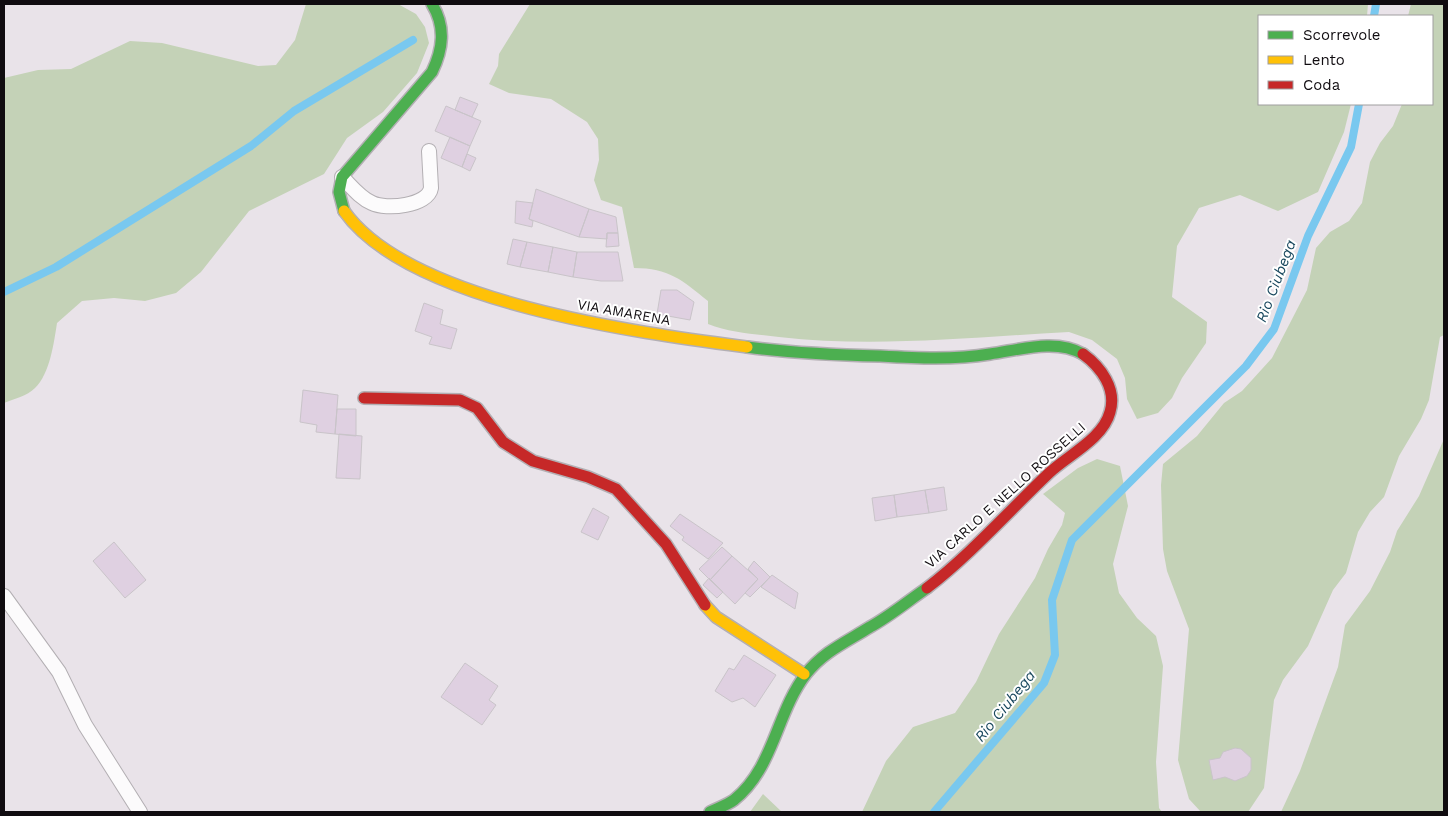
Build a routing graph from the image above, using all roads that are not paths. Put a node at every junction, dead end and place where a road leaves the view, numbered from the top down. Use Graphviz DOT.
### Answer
graph roads {
  1 [pos="432,4"];
  2 [pos="429,151"];
  3 [pos="342,177"];
  4 [pos="364,398"];
  5 [pos="1100,430"];
  6 [pos="4,596"];
  7 [pos="804,674"];
  8 [pos="140,812"];
  9 [pos="710,812"];
  1 -- 3 [label="street"];
  2 -- 3 [label="lane"];
  3 -- 5 [label="street, VIA AMARENA"];
  4 -- 7 [label="street"];
  5 -- 7 [label="street, VIA CARLO E NELLO ROSSELLI"];
  6 -- 8 [label="lane"];
  7 -- 9 [label="street, VIA CARLO E NELLO ROSSELLI"];
}
